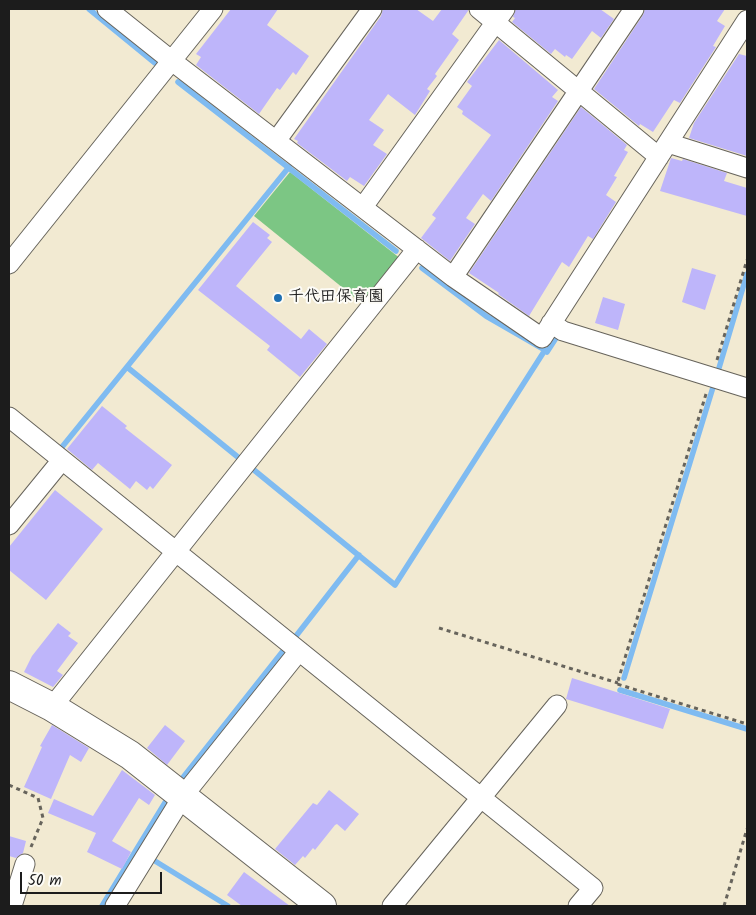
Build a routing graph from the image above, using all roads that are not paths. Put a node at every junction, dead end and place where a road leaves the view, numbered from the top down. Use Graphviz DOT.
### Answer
graph roads {
  1 [pos="107,9"];
  2 [pos="213,9"];
  3 [pos="372,9"];
  4 [pos="479,9"];
  5 [pos="634,9"];
  6 [pos="500,16"];
  7 [pos="744,30"];
  8 [pos="172,61"];
  9 [pos="578,91"];
  10 [pos="276,141"];
  11 [pos="663,150"];
  12 [pos="747,168"];
  13 [pos="363,207"];
  14 [pos="417,249"];
  15 [pos="9,264"];
  16 [pos="453,277"];
  17 [pos="551,323"];
  18 [pos="747,388"];
  19 [pos="9,417"];
  20 [pos="62,460"];
  21 [pos="9,525"];
  22 [pos="175,551"];
  23 [pos="299,651"];
  24 [pos="9,685"];
  25 [pos="557,705"];
  26 [pos="52,707"];
  27 [pos="183,796"];
  28 [pos="481,798"];
  29 [pos="25,864"];
  30 [pos="12,906"];
  31 [pos="115,906"];
  32 [pos="322,906"];
  33 [pos="392,906"];
  34 [pos="578,906"];
  1 -- 8 [label="street"];
  2 -- 8 [label="street"];
  3 -- 10 [label="street"];
  4 -- 6 [label="street"];
  5 -- 9 [label="street"];
  6 -- 9 [label="street"];
  6 -- 13 [label="street"];
  7 -- 11 [label="street"];
  8 -- 10 [label="street"];
  8 -- 15 [label="street"];
  9 -- 11 [label="street"];
  9 -- 16 [label="street"];
  10 -- 13 [label="street"];
  11 -- 12 [label="street"];
  11 -- 17 [label="street"];
  13 -- 14 [label="street"];
  14 -- 16 [label="street"];
  14 -- 22 [label="street"];
  16 -- 17 [label="street"];
  17 -- 18 [label="street"];
  19 -- 20 [label="street"];
  20 -- 21 [label="street"];
  20 -- 22 [label="street"];
  22 -- 23 [label="street"];
  22 -- 26 [label="street"];
  23 -- 27 [label="street"];
  23 -- 28 [label="street"];
  24 -- 26 [label="street"];
  25 -- 28 [label="street"];
  26 -- 27 [label="street"];
  27 -- 31 [label="street"];
  27 -- 32 [label="street"];
  28 -- 33 [label="street"];
  28 -- 34 [label="street"];
  29 -- 30 [label="street"];
}
